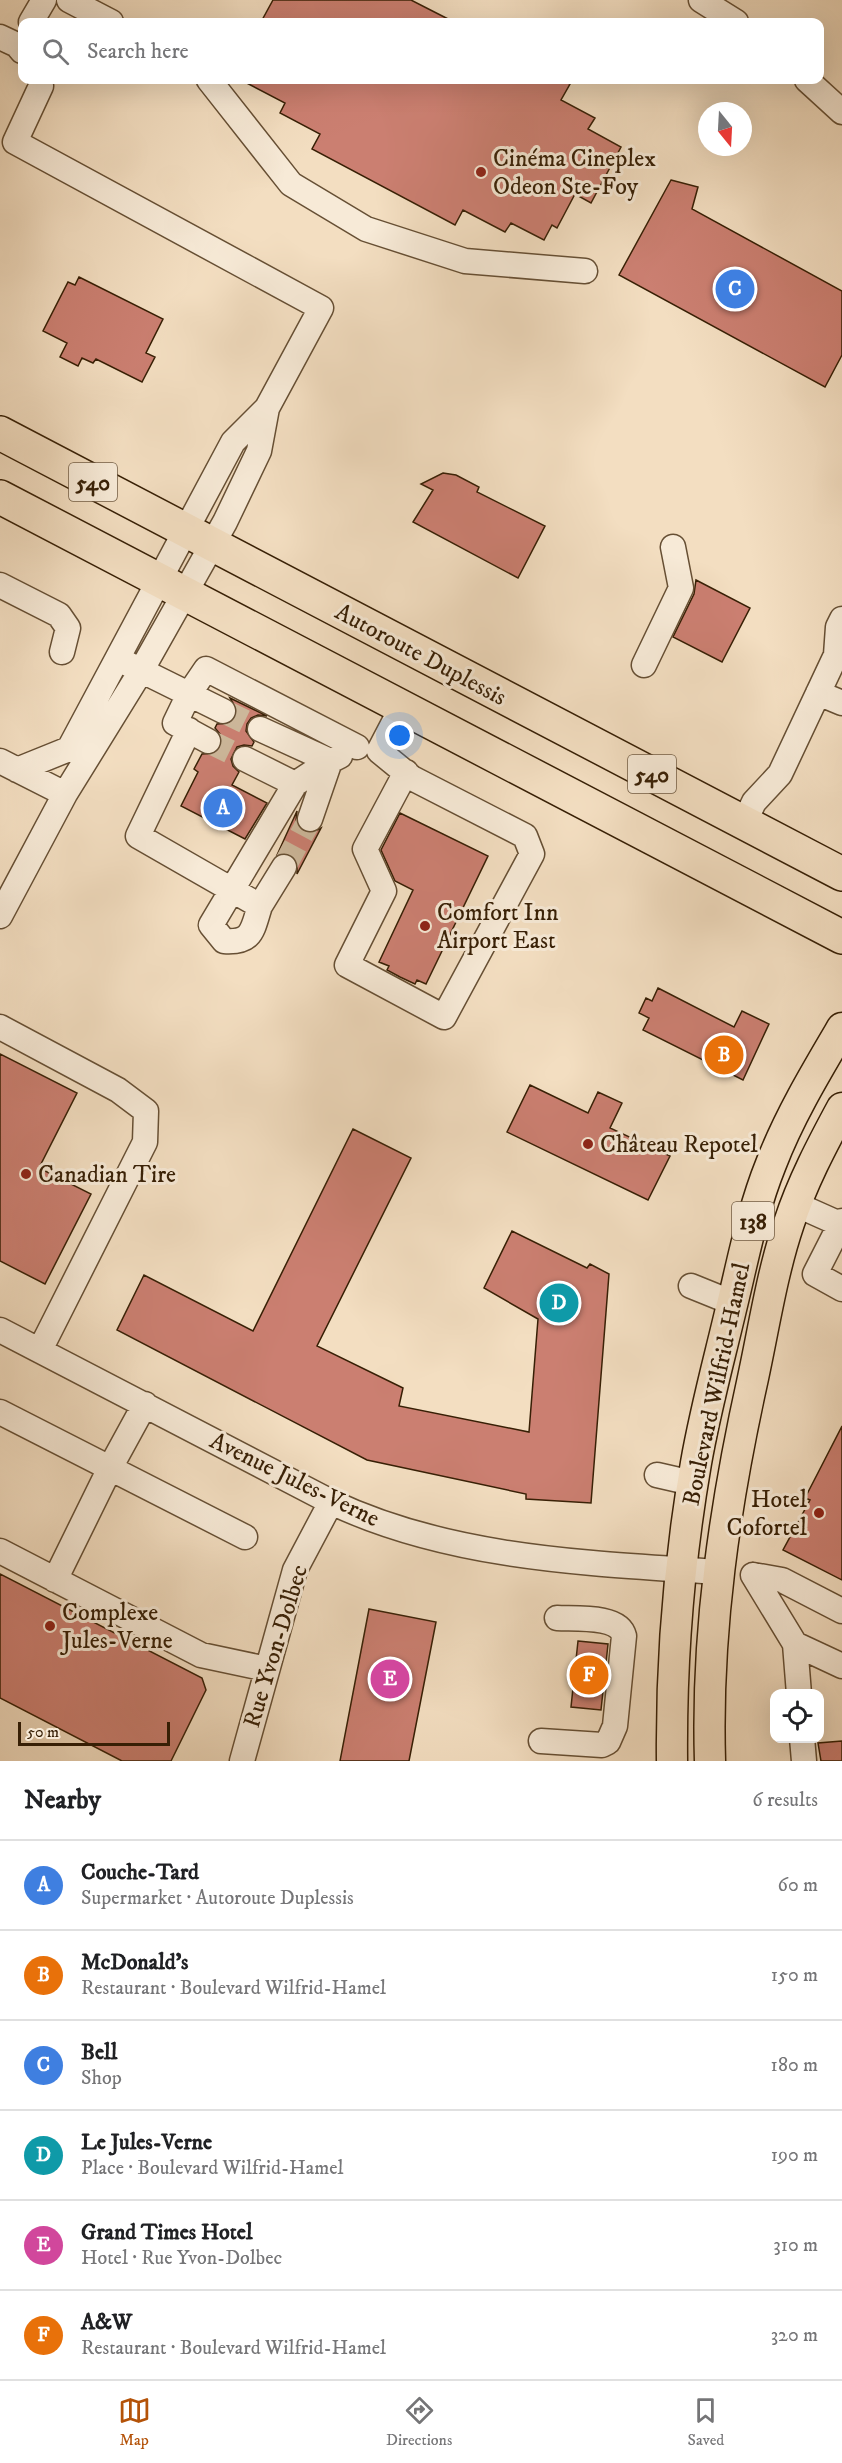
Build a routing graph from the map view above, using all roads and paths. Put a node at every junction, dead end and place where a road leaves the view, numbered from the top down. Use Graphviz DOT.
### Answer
graph roads {
  1 [pos="45,0"];
  2 [pos="69,0"];
  3 [pos="701,0"];
  4 [pos="34,18"];
  5 [pos="103,18"];
  6 [pos="730,18"];
  7 [pos="41,84"];
  8 [pos="212,84"];
  9 [pos="811,84"];
  10 [pos="842,112"];
  11 [pos="585,271"];
  12 [pos="0,433"];
  13 [pos="0,497"];
  14 [pos="199,537"];
  15 [pos="673,548"];
  16 [pos="0,585"];
  17 [pos="172,587"];
  18 [pos="842,619"];
  19 [pos="62,652"];
  20 [pos="839,656"];
  21 [pos="117,659"];
  22 [pos="644,665"];
  23 [pos="141,671"];
  24 [pos="818,693"];
  25 [pos="189,694"];
  26 [pos="842,703"];
  27 [pos="402,707"];
  28 [pos="223,711"];
  29 [pos="260,729"];
  30 [pos="69,749"];
  31 [pos="368,749"];
  32 [pos="245,759"];
  33 [pos="330,762"];
  34 [pos="9,765"];
  35 [pos="406,772"];
  36 [pos="295,784"];
  37 [pos="58,790"];
  38 [pos="310,819"];
  39 [pos="744,823"];
  40 [pos="284,867"];
  41 [pos="842,874"];
  42 [pos="232,888"];
  43 [pos="260,906"];
  44 [pos="0,916"];
  45 [pos="842,937"];
  46 [pos="0,1027"];
  47 [pos="842,1028"];
  48 [pos="842,1108"];
  49 [pos="795,1204"];
  50 [pos="841,1223"];
  51 [pos="691,1286"];
  52 [pos="842,1289"];
  53 [pos="733,1303"];
  54 [pos="0,1330"];
  55 [pos="40,1350"];
  56 [pos="145,1404"];
  57 [pos="0,1412"];
  58 [pos="110,1468"];
  59 [pos="657,1475"];
  60 [pos="692,1483"];
  61 [pos="331,1502"];
  62 [pos="245,1537"];
  63 [pos="0,1551"];
  64 [pos="681,1569"];
  65 [pos="718,1572"];
  66 [pos="55,1580"];
  67 [pos="842,1611"];
  68 [pos="557,1618"];
  69 [pos="795,1644"];
  70 [pos="842,1666"];
  71 [pos="267,1669"];
  72 [pos="799,1689"];
  73 [pos="541,1740"];
  74 [pos="802,1743"];
  75 [pos="242,1761"];
  76 [pos="672,1761"];
  77 [pos="710,1761"];
  78 [pos="804,1761"];
  1 -- 4 [label="street"];
  2 -- 5 [label="street"];
  3 -- 6 [label="street"];
  7 -- 14 [label="street"];
  8 -- 11 [label="street"];
  9 -- 10 [label="street"];
  12 -- 14 [label="highway, Autoroute Duplessis / 540"];
  13 -- 17 [label="highway, 540"];
  14 -- 17 [label="street"];
  14 -- 39 [label="highway, Autoroute Duplessis / 540"];
  15 -- 22 [label="street"];
  16 -- 19 [label="street"];
  17 -- 21 [label="street"];
  17 -- 23 [label="street"];
  17 -- 27 [label="highway, 540"];
  18 -- 20 [label="street"];
  20 -- 24 [label="street"];
  21 -- 23 [label="street"];
  21 -- 30 [label="street"];
  23 -- 25 [label="street"];
  23 -- 37 [label="street"];
  24 -- 26 [label="street"];
  24 -- 39 [label="street"];
  25 -- 28 [label="street"];
  25 -- 31 [label="street"];
  25 -- 42 [label="street"];
  27 -- 31 [label="street"];
  27 -- 45 [label="highway, 540"];
  29 -- 33 [label="street"];
  30 -- 34 [label="street"];
  30 -- 37 [label="street"];
  31 -- 33 [label="street"];
  31 -- 35 [label="street"];
  32 -- 36 [label="street"];
  33 -- 36 [label="street"];
  33 -- 38 [label="street"];
  34 -- 37 [label="street"];
  35 -- 35 [label="street"];
  36 -- 42 [label="street"];
  37 -- 44 [label="street"];
  39 -- 41 [label="highway, Autoroute Duplessis / 540"];
  40 -- 43 [label="street"];
  42 -- 43 [label="street"];
  42 -- 43 [label="street"];
  46 -- 55 [label="street"];
  47 -- 53 [label="main road, Boulevard Wilfrid-Hamel / 138"];
  48 -- 49 [label="main road, Boulevard Wilfrid-Hamel"];
  49 -- 50 [label="street"];
  49 -- 65 [label="main road, Boulevard Wilfrid-Hamel / 138"];
  50 -- 52 [label="street"];
  51 -- 53 [label="street"];
  53 -- 60 [label="main road, Boulevard Wilfrid-Hamel / 138"];
  54 -- 55 [label="street, Avenue Jules-Verne"];
  55 -- 56 [label="street, Avenue Jules-Verne"];
  56 -- 58 [label="street"];
  56 -- 61 [label="street, Avenue Jules-Verne"];
  57 -- 58 [label="street"];
  58 -- 62 [label="street"];
  58 -- 66 [label="street"];
  59 -- 60 [label="street"];
  60 -- 64 [label="main road, Boulevard Wilfrid-Hamel"];
  61 -- 64 [label="street, Avenue Jules-Verne"];
  61 -- 71 [label="street, Rue Yvon-Dolbec"];
  63 -- 66 [label="street"];
  64 -- 65 [label="street, Avenue Jules-Verne"];
  64 -- 76 [label="main road, Boulevard Wilfrid-Hamel"];
  65 -- 77 [label="main road, Boulevard Wilfrid-Hamel / 138"];
  66 -- 71 [label="street"];
  67 -- 69 [label="street"];
  68 -- 73 [label="street"];
  69 -- 70 [label="street"];
  69 -- 72 [label="street"];
  71 -- 75 [label="street, Rue Yvon-Dolbec"];
  74 -- 78 [label="street"];
}
